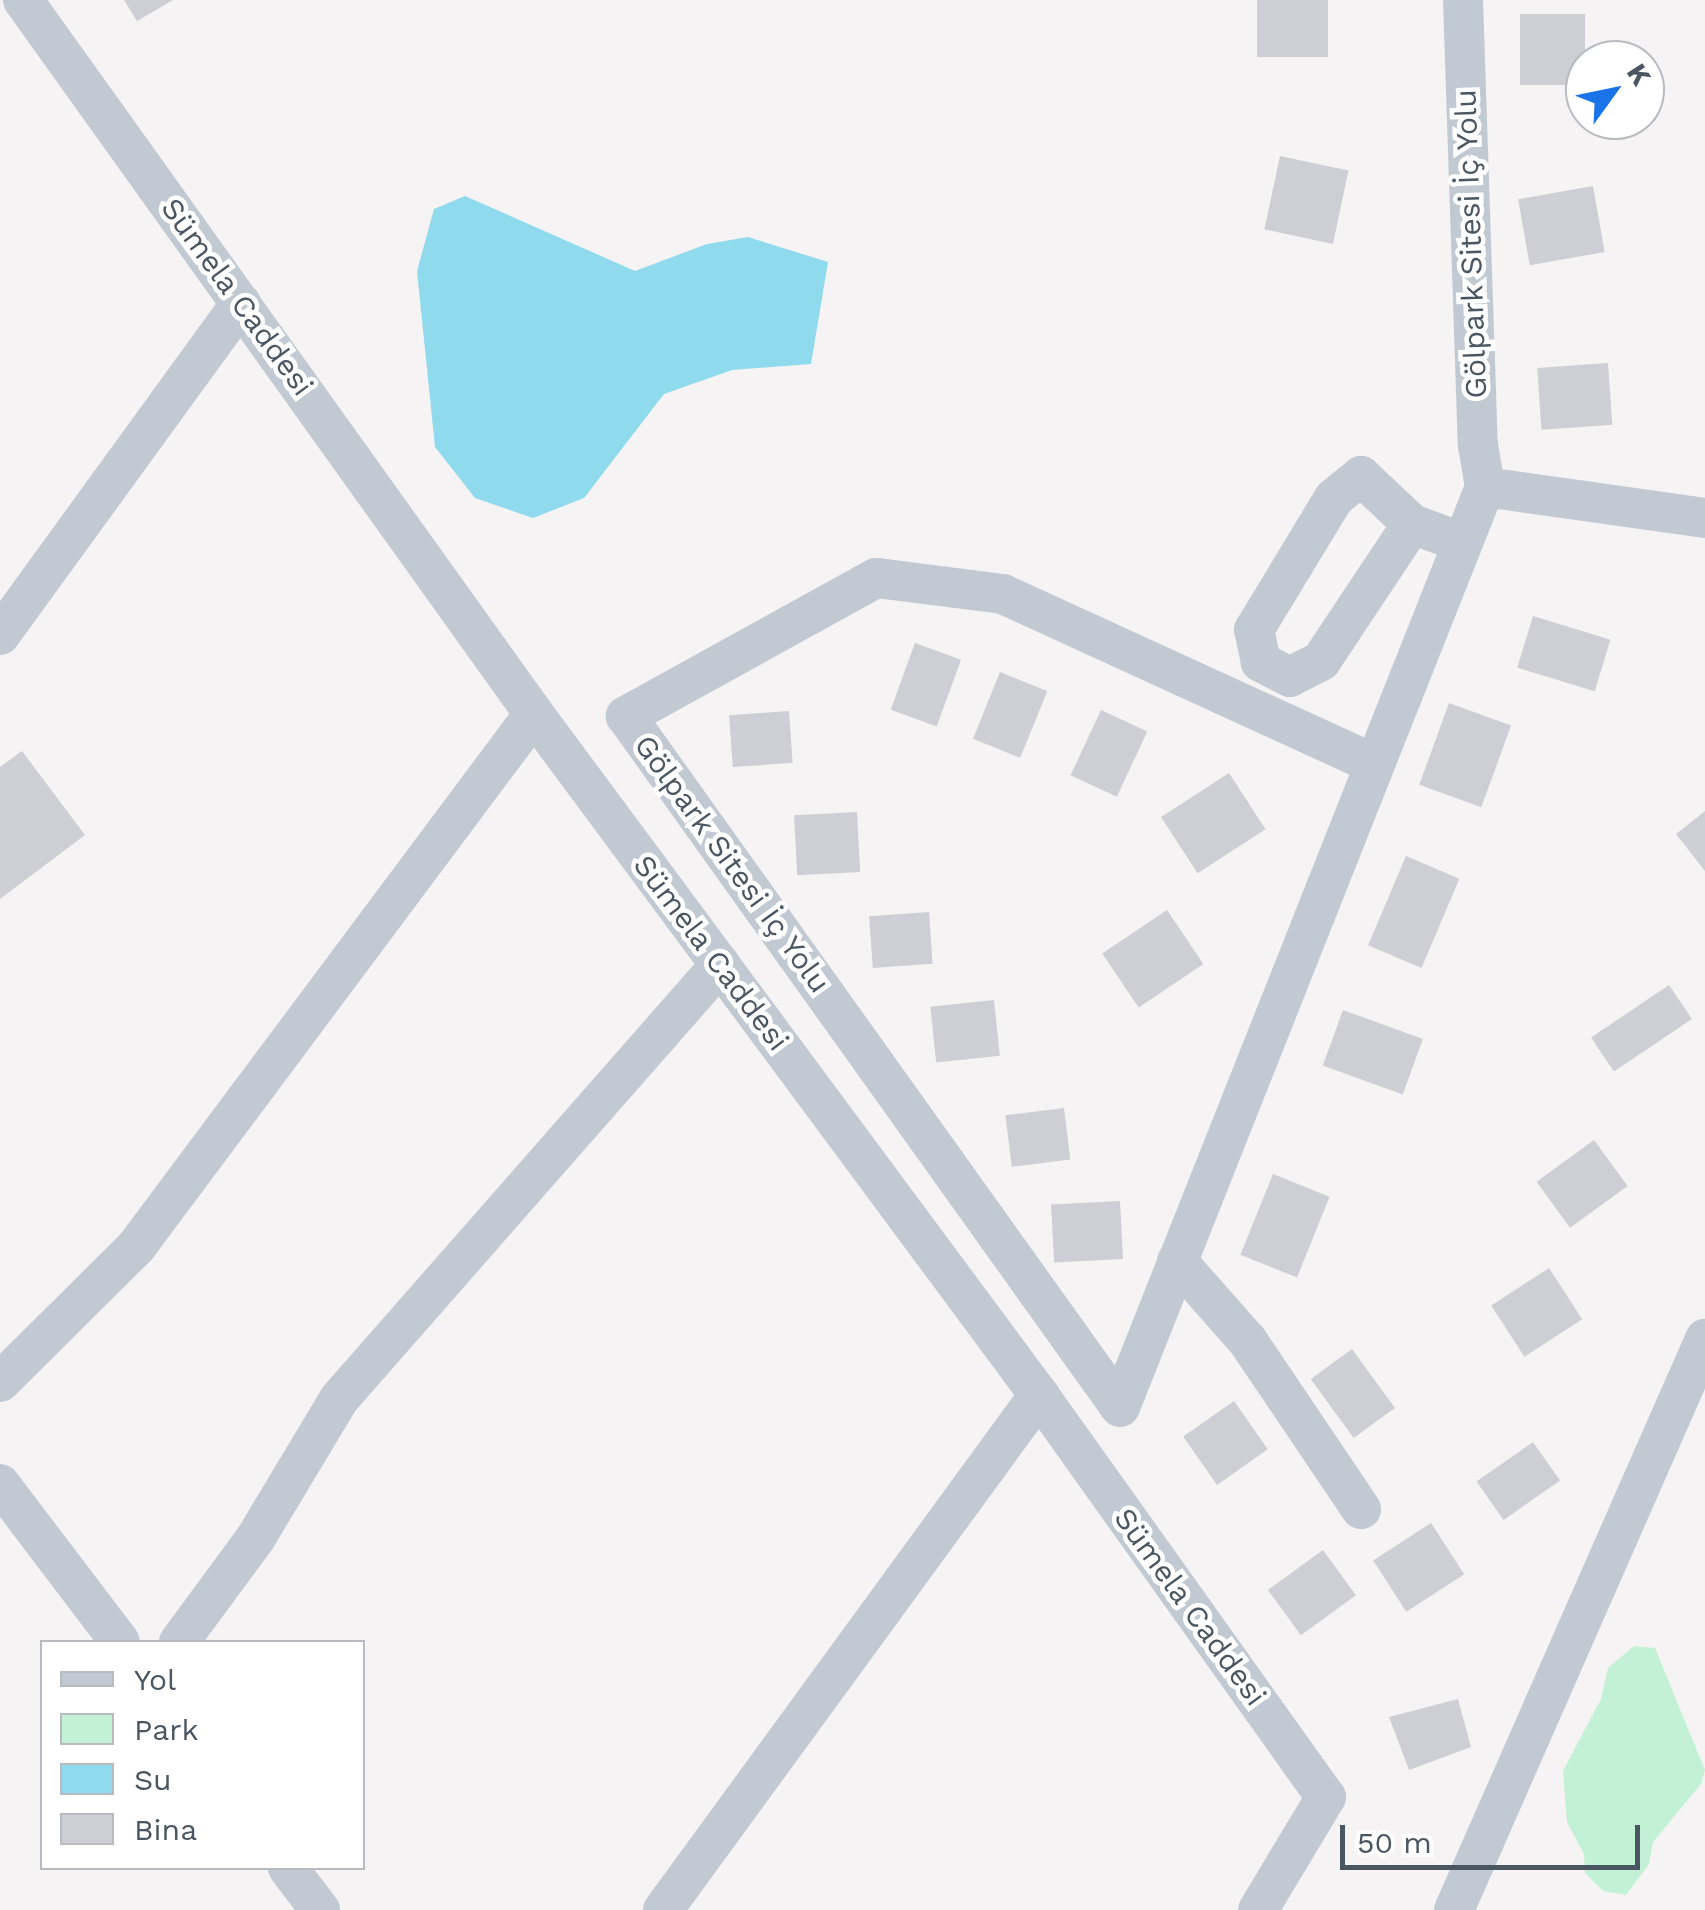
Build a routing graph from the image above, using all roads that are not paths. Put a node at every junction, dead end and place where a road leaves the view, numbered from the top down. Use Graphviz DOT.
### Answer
graph roads {
  1 [pos="23,0"];
  2 [pos="1464,0"];
  3 [pos="242,303"];
  4 [pos="1485,487"];
  5 [pos="1705,518"];
  6 [pos="1412,524"];
  7 [pos="1463,542"];
  8 [pos="0,634"];
  9 [pos="534,714"];
  10 [pos="1372,763"];
  11 [pos="720,965"];
  12 [pos="1177,1261"];
  13 [pos="1705,1339"];
  14 [pos="0,1382"];
  15 [pos="1039,1395"];
  16 [pos="0,1484"];
  17 [pos="1360,1510"];
  18 [pos="118,1640"];
  19 [pos="181,1640"];
  20 [pos="290,1870"];
  21 [pos="320,1910"];
  22 [pos="663,1910"];
  23 [pos="1258,1910"];
  24 [pos="1454,1910"];
  1 -- 3 [label="street, Sümela Caddesi"];
  2 -- 4 [label="street, Gölpark Sitesi İç Yolu"];
  3 -- 8 [label="street"];
  3 -- 9 [label="street, Sümela Caddesi"];
  4 -- 5 [label="street"];
  4 -- 7 [label="street, Gölpark Sitesi İç Yolu"];
  6 -- 6 [label="street"];
  6 -- 7 [label="street"];
  7 -- 10 [label="street, Gölpark Sitesi İç Yolu"];
  9 -- 11 [label="street, Sümela Caddesi"];
  9 -- 14 [label="street"];
  10 -- 12 [label="street, Gölpark Sitesi İç Yolu"];
  10 -- 12 [label="street, Gölpark Sitesi İç Yolu"];
  11 -- 15 [label="street, Sümela Caddesi"];
  11 -- 19 [label="street"];
  12 -- 17 [label="street"];
  13 -- 24 [label="street"];
  15 -- 22 [label="street"];
  15 -- 23 [label="street, Sümela Caddesi"];
  16 -- 18 [label="street"];
  20 -- 21 [label="street"];
}
